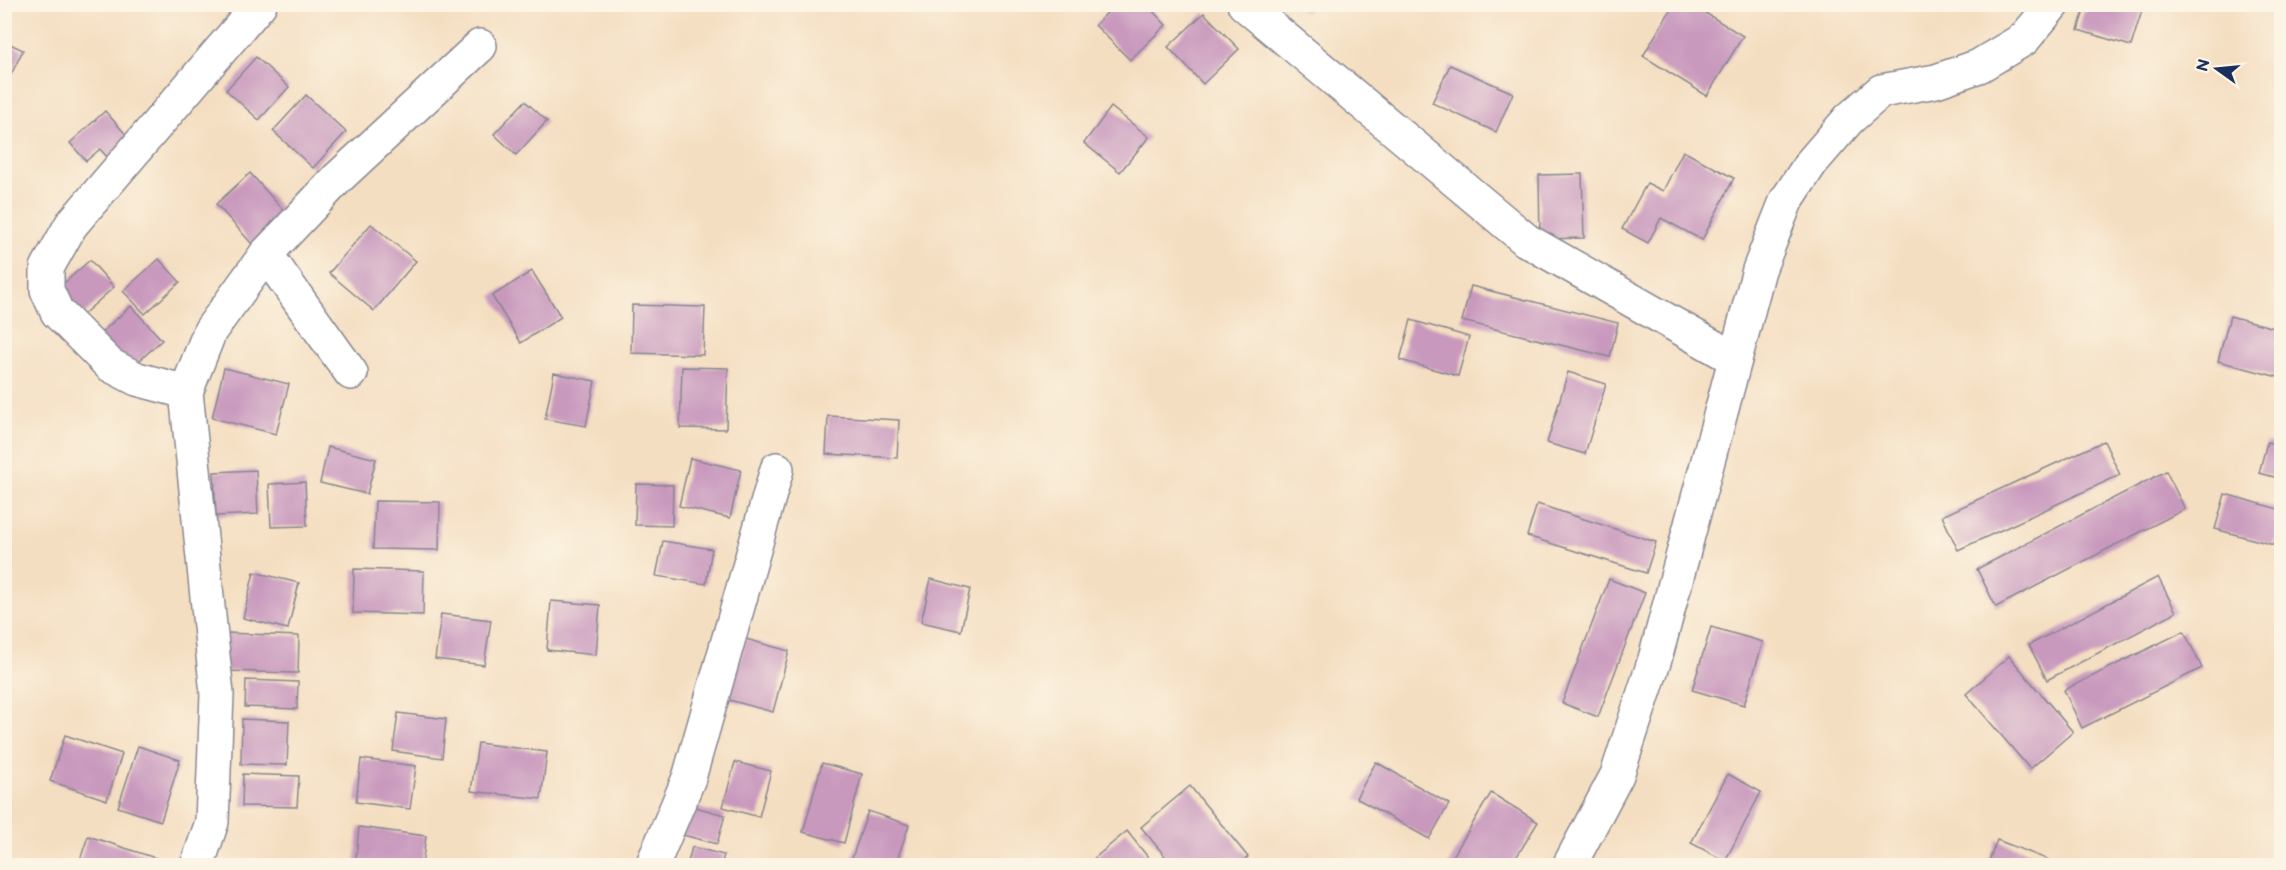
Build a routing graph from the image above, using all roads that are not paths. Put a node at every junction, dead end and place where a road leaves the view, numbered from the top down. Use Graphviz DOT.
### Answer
graph roads {
  1 [pos="260,4"];
  2 [pos="1244,4"];
  3 [pos="2053,4"];
  4 [pos="480,45"];
  5 [pos="266,254"];
  6 [pos="1735,359"];
  7 [pos="351,373"];
  8 [pos="186,392"];
  9 [pos="777,469"];
  10 [pos="196,866"];
  11 [pos="652,866"];
  12 [pos="1569,866"];
  1 -- 8 [label="street"];
  2 -- 6 [label="street"];
  3 -- 6 [label="street"];
  4 -- 5 [label="street"];
  5 -- 7 [label="street"];
  5 -- 8 [label="street"];
  6 -- 12 [label="street"];
  8 -- 10 [label="street"];
  9 -- 11 [label="street"];
}
